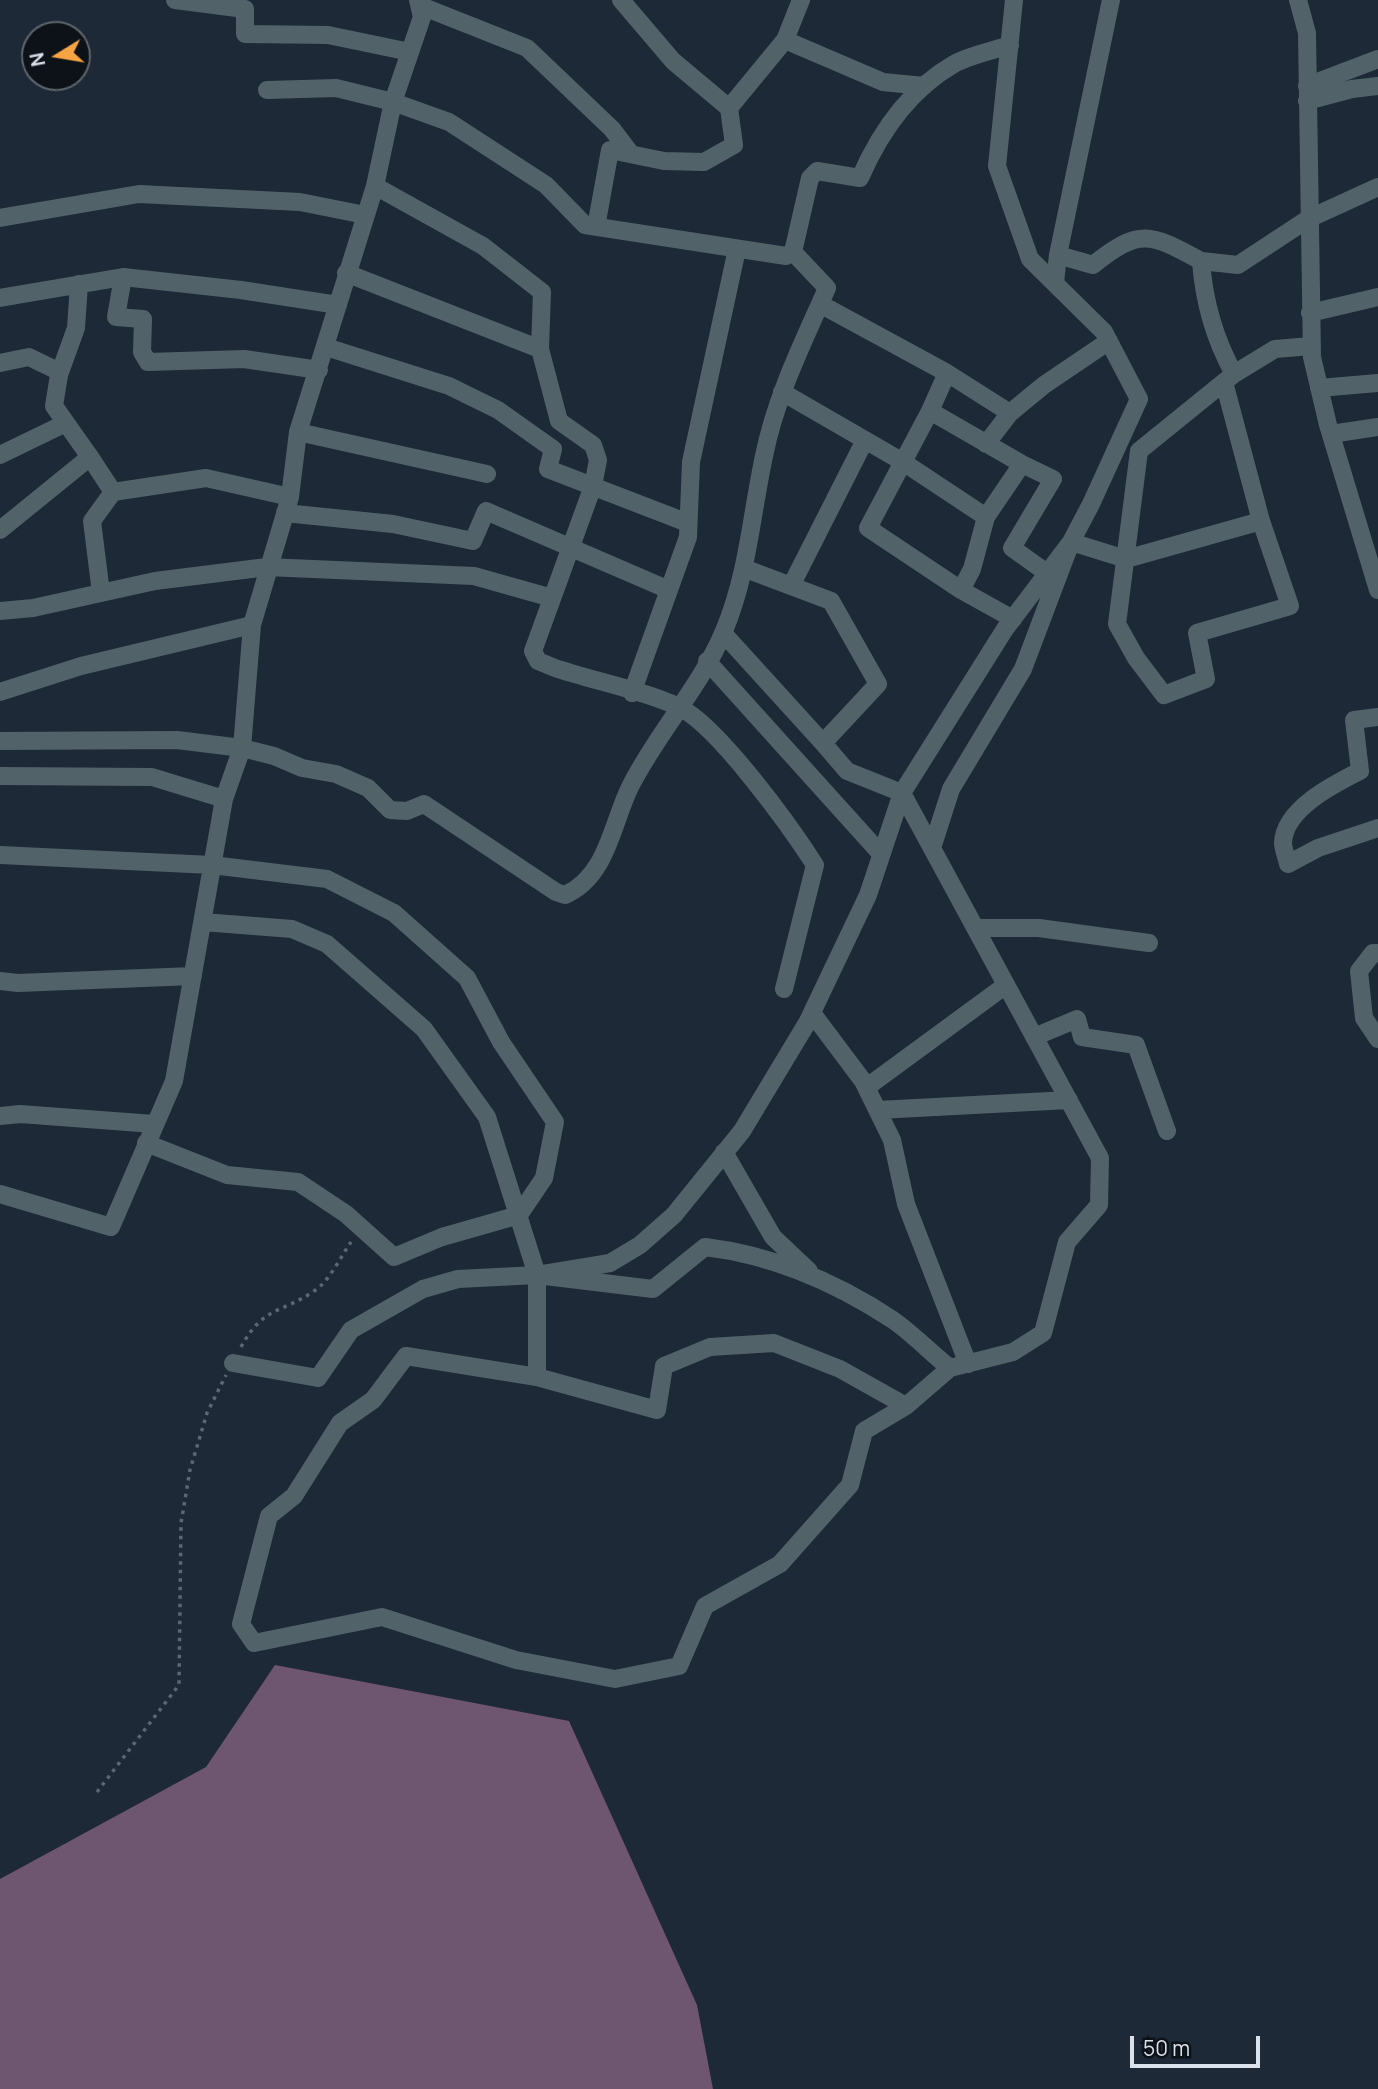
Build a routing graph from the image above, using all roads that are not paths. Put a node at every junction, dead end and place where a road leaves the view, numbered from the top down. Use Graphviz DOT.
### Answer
graph roads {
  1 [pos="175,0"];
  2 [pos="621,0"];
  3 [pos="801,0"];
  4 [pos="1014,0"];
  5 [pos="1111,0"];
  6 [pos="1298,0"];
  7 [pos="420,3"];
  8 [pos="785,40"];
  9 [pos="1010,45"];
  10 [pos="410,52"];
  11 [pos="1378,59"];
  12 [pos="924,86"];
  13 [pos="1378,86"];
  14 [pos="267,90"];
  15 [pos="1307,93"];
  16 [pos="393,102"];
  17 [pos="729,108"];
  18 [pos="631,154"];
  19 [pos="376,186"];
  20 [pos="1378,187"];
  21 [pos="365,215"];
  22 [pos="0,218"];
  23 [pos="1308,219"];
  24 [pos="596,227"];
  25 [pos="737,249"];
  26 [pos="793,252"];
  27 [pos="1058,255"];
  28 [pos="1201,261"];
  29 [pos="346,273"];
  30 [pos="123,277"];
  31 [pos="1055,283"];
  32 [pos="79,284"];
  33 [pos="1378,297"];
  34 [pos="0,298"];
  35 [pos="820,304"];
  36 [pos="338,305"];
  37 [pos="1310,313"];
  38 [pos="1109,341"];
  39 [pos="1311,346"];
  40 [pos="326,347"];
  41 [pos="540,349"];
  42 [pos="0,363"];
  43 [pos="319,370"];
  44 [pos="60,372"];
  45 [pos="947,373"];
  46 [pos="1229,378"];
  47 [pos="1378,383"];
  48 [pos="1319,388"];
  49 [pos="782,392"];
  50 [pos="930,411"];
  51 [pos="1010,413"];
  52 [pos="66,423"];
  53 [pos="1378,427"];
  54 [pos="298,432"];
  55 [pos="1331,434"];
  56 [pos="865,440"];
  57 [pos="986,444"];
  58 [pos="0,455"];
  59 [pos="90,457"];
  60 [pos="903,462"];
  61 [pos="1023,464"];
  62 [pos="487,474"];
  63 [pos="593,486"];
  64 [pos="113,492"];
  65 [pos="288,505"];
  66 [pos="986,517"];
  67 [pos="1261,521"];
  68 [pos="688,523"];
  69 [pos="0,530"];
  70 [pos="1071,542"];
  71 [pos="571,546"];
  72 [pos="1126,559"];
  73 [pos="267,567"];
  74 [pos="746,569"];
  75 [pos="1047,573"];
  76 [pos="791,586"];
  77 [pos="669,590"];
  78 [pos="961,590"];
  79 [pos="1378,590"];
  80 [pos="101,593"];
  81 [pos="552,598"];
  82 [pos="0,611"];
  83 [pos="1013,619"];
  84 [pos="253,625"];
  85 [pos="723,633"];
  86 [pos="707,661"];
  87 [pos="0,692"];
  88 [pos="632,693"];
  89 [pos="680,708"];
  90 [pos="1378,718"];
  91 [pos="0,741"];
  92 [pos="823,743"];
  93 [pos="242,748"];
  94 [pos="0,776"];
  95 [pos="902,793"];
  96 [pos="224,799"];
  97 [pos="1378,828"];
  98 [pos="932,848"];
  99 [pos="881,854"];
  100 [pos="0,855"];
  101 [pos="212,865"];
  102 [pos="203,922"];
  103 [pos="976,928"];
  104 [pos="1149,943"];
  105 [pos="1378,953"];
  106 [pos="193,976"];
  107 [pos="0,981"];
  108 [pos="1006,985"];
  109 [pos="784,989"];
  110 [pos="811,1013"];
  111 [pos="1034,1037"];
  112 [pos="1378,1039"];
  113 [pos="867,1087"];
  114 [pos="1069,1100"];
  115 [pos="878,1110"];
  116 [pos="0,1116"];
  117 [pos="155,1124"];
  118 [pos="1167,1130"];
  119 [pos="146,1143"];
  120 [pos="724,1152"];
  121 [pos="0,1194"];
  122 [pos="519,1215"];
  123 [pos="537,1275"];
  124 [pos="815,1276"];
  125 [pos="233,1363"];
  126 [pos="959,1366"];
  127 [pos="537,1377"];
  128 [pos="906,1406"];
  1 -- 10 [label="street"];
  2 -- 17 [label="street"];
  3 -- 8 [label="street"];
  4 -- 9 [label="street"];
  5 -- 27 [label="street"];
  6 -- 15 [label="street"];
  7 -- 10 [label="street"];
  7 -- 18 [label="street"];
  8 -- 12 [label="street"];
  8 -- 17 [label="street"];
  9 -- 12 [label="street"];
  9 -- 31 [label="street"];
  10 -- 16 [label="street"];
  11 -- 15 [label="street"];
  12 -- 26 [label="street"];
  13 -- 15 [label="street"];
  14 -- 16 [label="street"];
  15 -- 23 [label="street"];
  16 -- 19 [label="street"];
  16 -- 24 [label="street"];
  17 -- 18 [label="street"];
  18 -- 24 [label="street"];
  19 -- 21 [label="street"];
  19 -- 41 [label="street"];
  20 -- 23 [label="street"];
  21 -- 22 [label="street"];
  21 -- 29 [label="street"];
  23 -- 28 [label="street"];
  23 -- 37 [label="street"];
  24 -- 25 [label="street"];
  25 -- 26 [label="street"];
  25 -- 68 [label="street"];
  26 -- 35 [label="street"];
  27 -- 28 [label="street"];
  27 -- 31 [label="street"];
  28 -- 46 [label="street"];
  29 -- 36 [label="street"];
  29 -- 41 [label="street"];
  30 -- 32 [label="street"];
  30 -- 36 [label="street"];
  30 -- 43 [label="street"];
  31 -- 38 [label="street"];
  32 -- 34 [label="street"];
  32 -- 44 [label="street"];
  33 -- 37 [label="street"];
  35 -- 45 [label="street"];
  35 -- 49 [label="street"];
  36 -- 40 [label="street"];
  37 -- 39 [label="street"];
  38 -- 51 [label="street"];
  38 -- 70 [label="street"];
  39 -- 46 [label="street"];
  39 -- 48 [label="street"];
  40 -- 43 [label="street"];
  40 -- 63 [label="street"];
  41 -- 63 [label="street"];
  42 -- 44 [label="street"];
  43 -- 54 [label="street"];
  44 -- 52 [label="street"];
  45 -- 50 [label="street"];
  45 -- 51 [label="street"];
  46 -- 67 [label="street"];
  46 -- 72 [label="street"];
  47 -- 48 [label="street"];
  48 -- 55 [label="street"];
  49 -- 56 [label="street"];
  49 -- 74 [label="street"];
  50 -- 57 [label="street"];
  50 -- 60 [label="street"];
  51 -- 57 [label="street"];
  52 -- 58 [label="street"];
  52 -- 59 [label="street"];
  53 -- 55 [label="street"];
  54 -- 62 [label="street"];
  54 -- 65 [label="street"];
  55 -- 79 [label="street"];
  56 -- 60 [label="street"];
  56 -- 76 [label="street"];
  57 -- 61 [label="street"];
  59 -- 64 [label="street"];
  59 -- 69 [label="street"];
  60 -- 66 [label="street"];
  60 -- 78 [label="street"];
  61 -- 66 [label="street"];
  61 -- 75 [label="street"];
  63 -- 68 [label="street"];
  63 -- 71 [label="street"];
  64 -- 65 [label="street"];
  64 -- 80 [label="street"];
  65 -- 71 [label="street"];
  65 -- 73 [label="street"];
  66 -- 78 [label="street"];
  67 -- 72 [label="street"];
  67 -- 72 [label="street"];
  68 -- 77 [label="street"];
  70 -- 72 [label="street"];
  70 -- 75 [label="street"];
  70 -- 98 [label="street"];
  71 -- 77 [label="street"];
  71 -- 81 [label="street"];
  73 -- 80 [label="street"];
  73 -- 81 [label="street"];
  73 -- 84 [label="street"];
  74 -- 76 [label="street"];
  74 -- 85 [label="street"];
  75 -- 83 [label="street"];
  76 -- 92 [label="street"];
  77 -- 88 [label="street"];
  78 -- 83 [label="street"];
  80 -- 82 [label="street"];
  81 -- 88 [label="street"];
  83 -- 95 [label="street"];
  84 -- 87 [label="street"];
  84 -- 93 [label="street"];
  85 -- 86 [label="street"];
  85 -- 92 [label="street"];
  86 -- 89 [label="street"];
  86 -- 99 [label="street"];
  88 -- 89 [label="street"];
  89 -- 93 [label="street"];
  89 -- 109 [label="street"];
  90 -- 97 [label="street"];
  91 -- 93 [label="street"];
  92 -- 95 [label="street"];
  93 -- 96 [label="street"];
  94 -- 96 [label="street"];
  95 -- 98 [label="street"];
  95 -- 99 [label="street"];
  96 -- 101 [label="street"];
  98 -- 103 [label="street"];
  99 -- 110 [label="street"];
  100 -- 101 [label="street"];
  101 -- 102 [label="street"];
  101 -- 122 [label="street"];
  102 -- 106 [label="street"];
  102 -- 122 [label="street"];
  103 -- 104 [label="street"];
  103 -- 108 [label="street"];
  105 -- 112 [label="street"];
  106 -- 107 [label="street"];
  106 -- 117 [label="street"];
  108 -- 111 [label="street"];
  108 -- 113 [label="street"];
  110 -- 113 [label="street"];
  110 -- 120 [label="street"];
  111 -- 114 [label="street"];
  111 -- 118 [label="street"];
  113 -- 115 [label="street"];
  114 -- 115 [label="street"];
  114 -- 126 [label="street"];
  115 -- 126 [label="street"];
  116 -- 117 [label="street"];
  117 -- 119 [label="street"];
  119 -- 121 [label="street"];
  119 -- 122 [label="street"];
  120 -- 123 [label="street"];
  120 -- 124 [label="street"];
  122 -- 123 [label="street"];
  123 -- 124 [label="street"];
  123 -- 125 [label="street"];
  123 -- 127 [label="street"];
  124 -- 126 [label="street"];
  126 -- 128 [label="street"];
  127 -- 128 [label="street"];
  127 -- 128 [label="street"];
}
